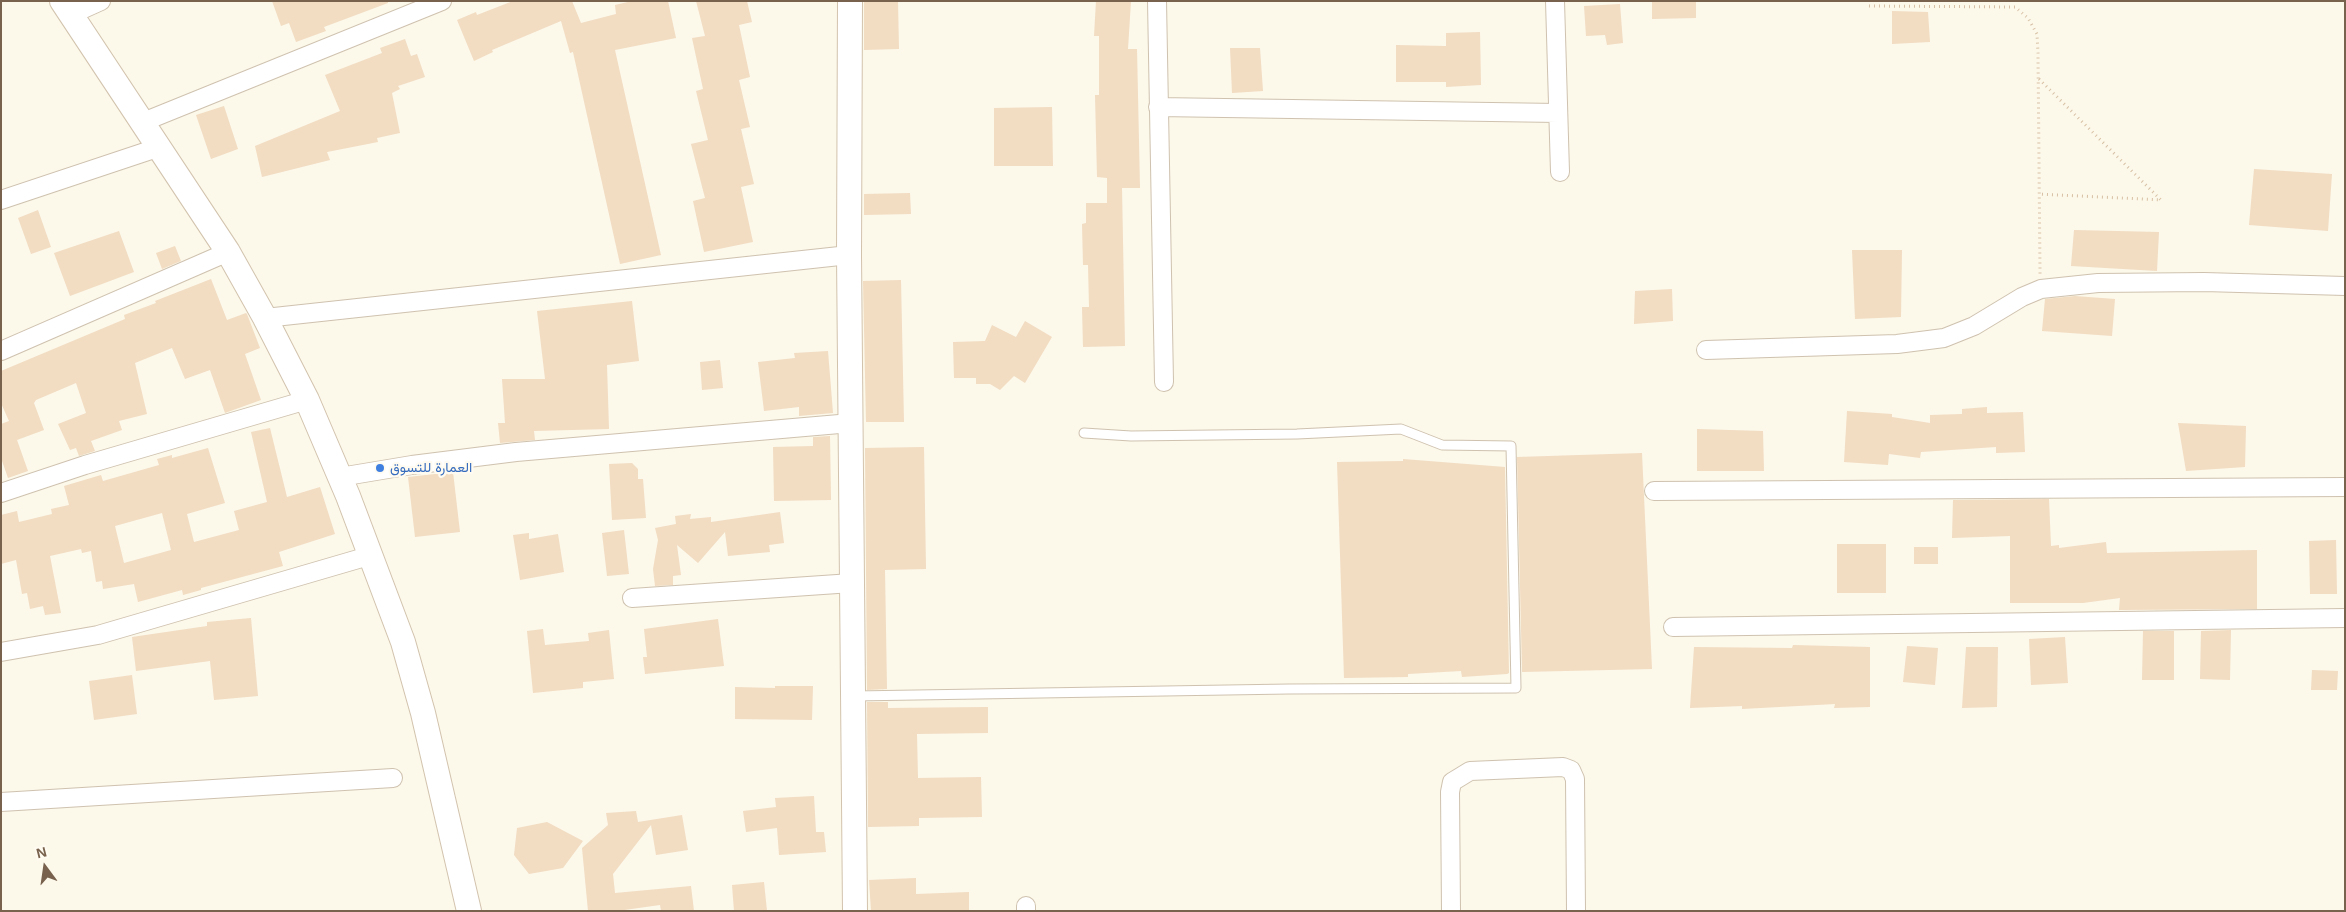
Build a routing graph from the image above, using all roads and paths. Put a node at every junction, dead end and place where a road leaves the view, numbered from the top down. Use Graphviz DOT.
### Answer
graph roads {
  1 [pos="102,1"];
  2 [pos="442,1"];
  3 [pos="850,1"];
  4 [pos="1157,1"];
  5 [pos="1555,1"];
  6 [pos="1868,6"];
  7 [pos="66,8"];
  8 [pos="2038,79"];
  9 [pos="1158,107"];
  10 [pos="1558,113"];
  11 [pos="143,122"];
  12 [pos="160,147"];
  13 [pos="1560,172"];
  14 [pos="2039,194"];
  15 [pos="1,200"];
  16 [pos="228,252"];
  17 [pos="849,255"];
  18 [pos="2345,286"];
  19 [pos="2041,290"];
  20 [pos="265,318"];
  21 [pos="1706,350"];
  22 [pos="1,351"];
  23 [pos="1164,382"];
  24 [pos="307,400"];
  25 [pos="851,422"];
  26 [pos="1084,433"];
  27 [pos="340,477"];
  28 [pos="2345,487"];
  29 [pos="1654,491"];
  30 [pos="1,493"];
  31 [pos="372,555"];
  32 [pos="852,583"];
  33 [pos="632,598"];
  34 [pos="2345,618"];
  35 [pos="1673,627"];
  36 [pos="1,652"];
  37 [pos="854,696"];
  38 [pos="393,778"];
  39 [pos="1,802"];
  40 [pos="469,911"];
  41 [pos="855,911"];
  42 [pos="1451,911"];
  43 [pos="1576,911"];
  1 -- 7 [label="street"];
  2 -- 11 [label="street"];
  3 -- 17 [label="street"];
  4 -- 9 [label="street"];
  5 -- 10 [label="street"];
  6 -- 8 [label="path"];
  7 -- 11 [label="street"];
  8 -- 14 [label="path"];
  8 -- 14 [label="path"];
  9 -- 10 [label="street"];
  9 -- 23 [label="street"];
  10 -- 13 [label="street"];
  11 -- 12 [label="street"];
  12 -- 15 [label="street"];
  12 -- 16 [label="street"];
  14 -- 19 [label="path"];
  16 -- 20 [label="street"];
  16 -- 22 [label="street"];
  17 -- 20 [label="street"];
  17 -- 25 [label="street"];
  18 -- 19 [label="street"];
  19 -- 21 [label="street"];
  20 -- 24 [label="street"];
  24 -- 27 [label="street"];
  24 -- 30 [label="street"];
  25 -- 27 [label="street"];
  25 -- 32 [label="street"];
  26 -- 37 [label="lane"];
  27 -- 31 [label="street"];
  28 -- 29 [label="street"];
  31 -- 36 [label="street"];
  31 -- 40 [label="street"];
  32 -- 33 [label="street"];
  32 -- 37 [label="street"];
  34 -- 35 [label="street"];
  37 -- 41 [label="street"];
  38 -- 39 [label="street"];
  42 -- 43 [label="street"];
}
